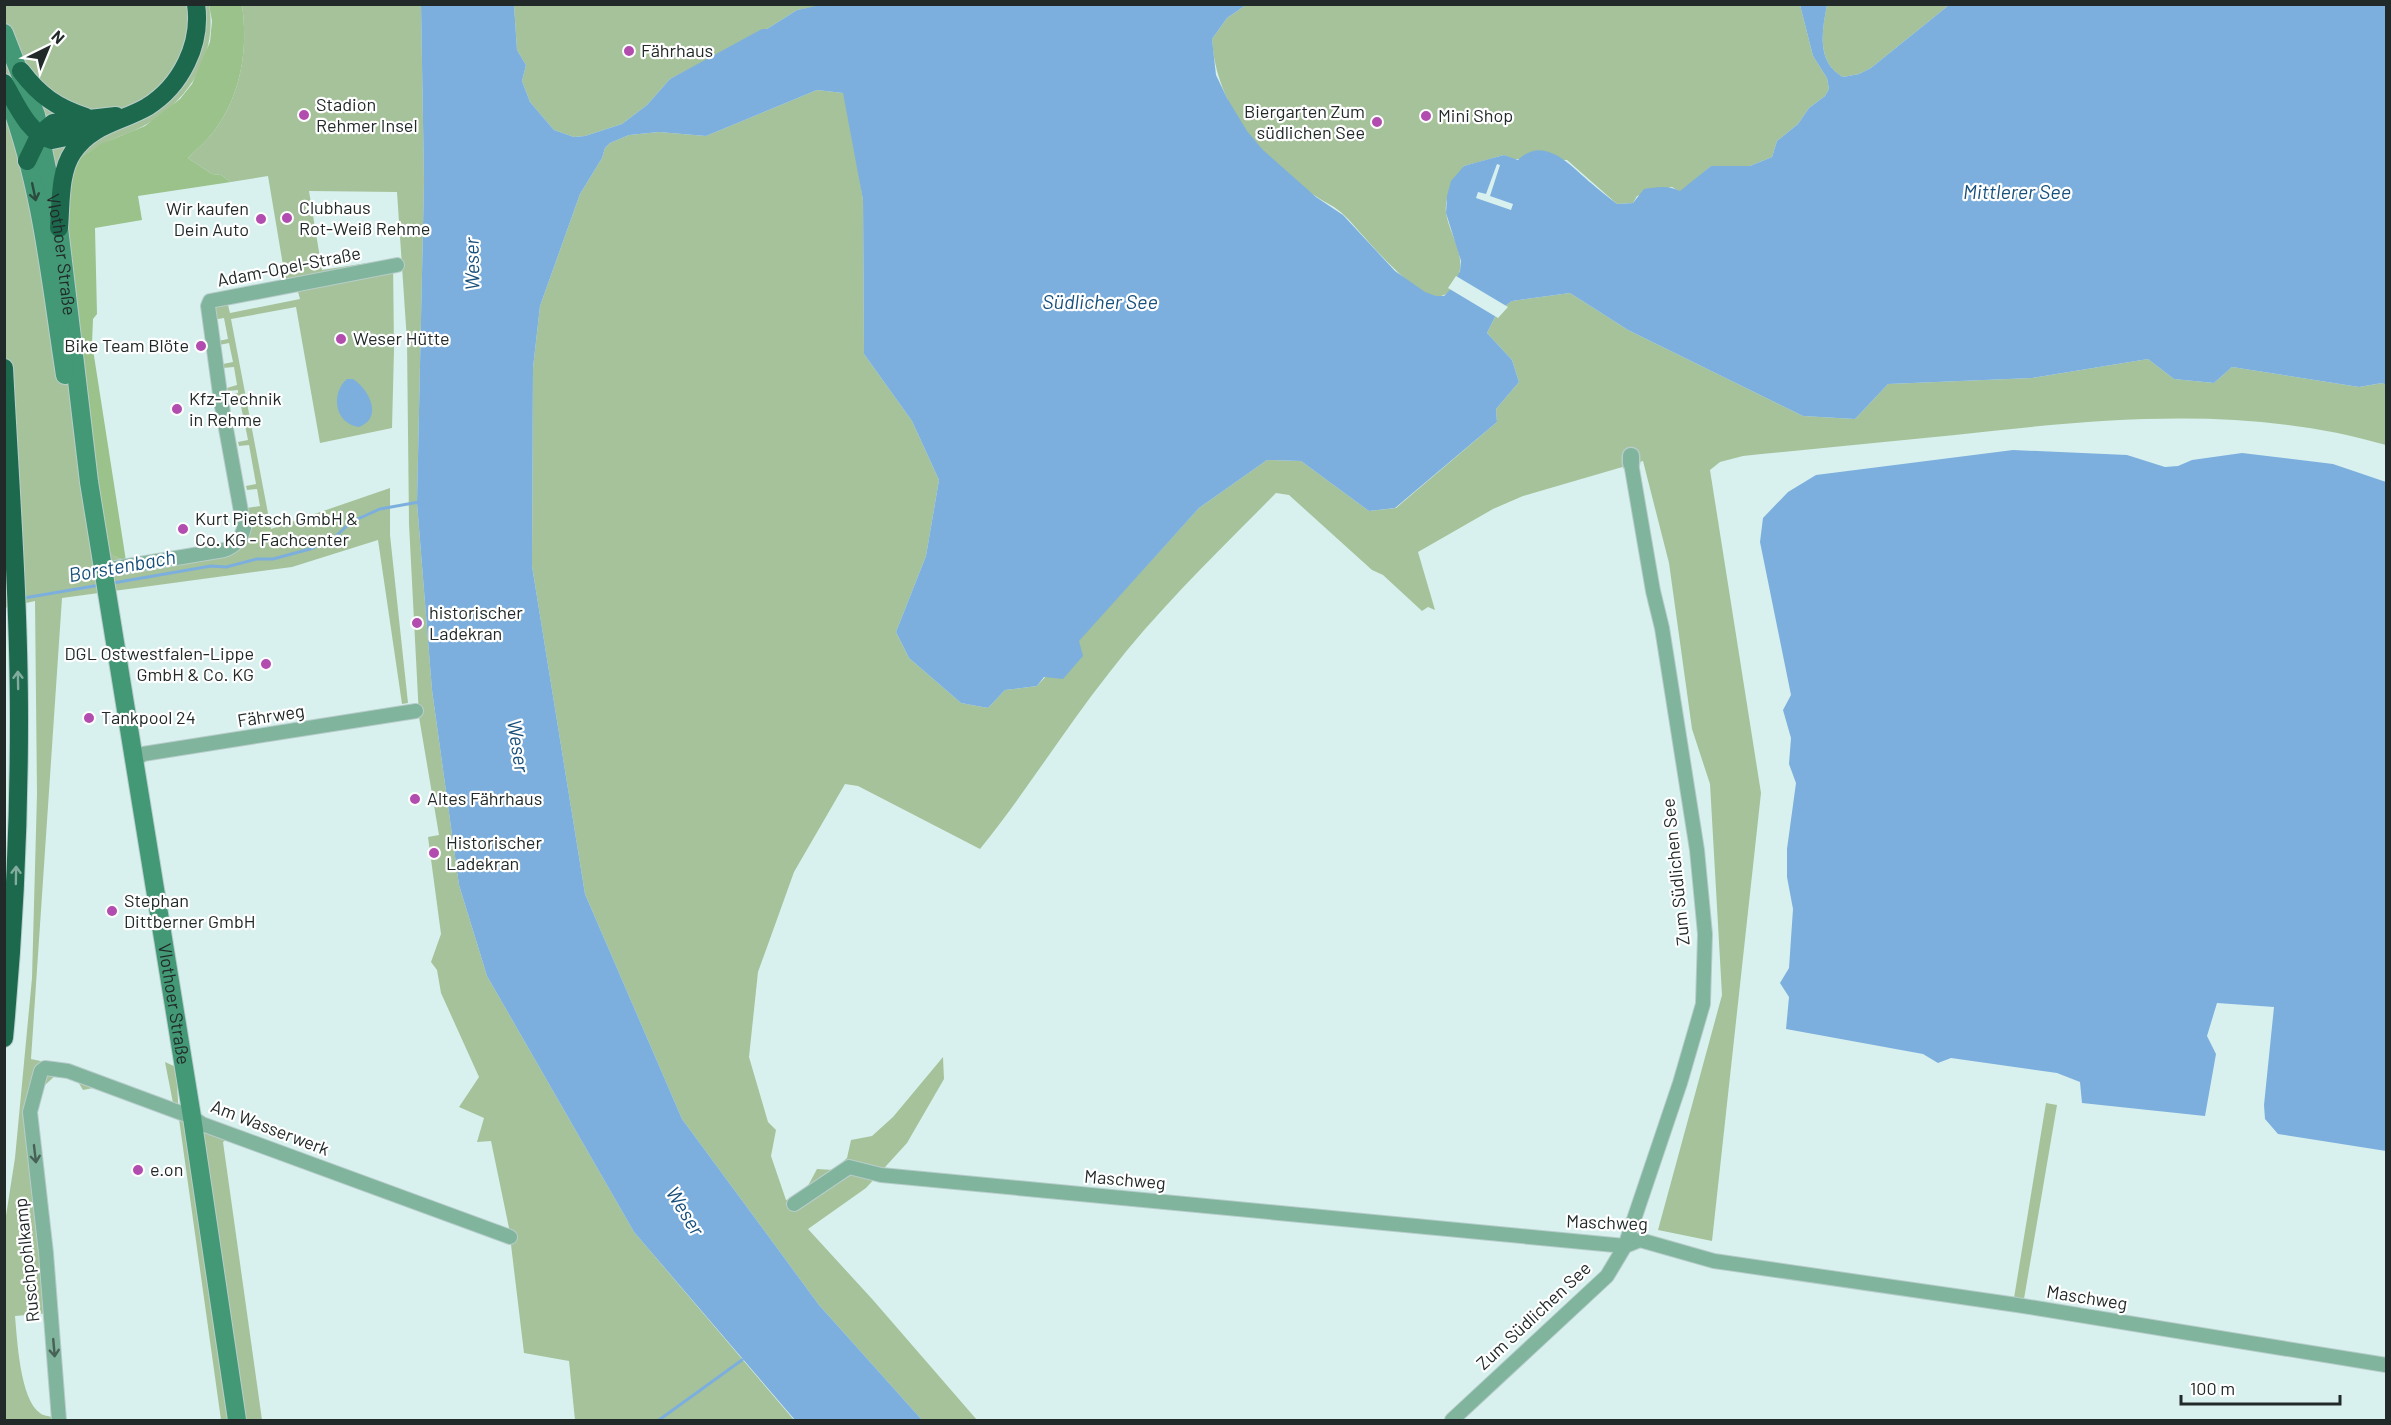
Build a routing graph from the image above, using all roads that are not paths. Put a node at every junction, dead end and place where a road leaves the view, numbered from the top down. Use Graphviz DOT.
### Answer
graph roads {
  1 [pos="196,4"];
  2 [pos="4,33"];
  3 [pos="21,71"];
  4 [pos="4,85"];
  5 [pos="92,125"];
  6 [pos="40,134"];
  7 [pos="27,161"];
  8 [pos="59,228"];
  9 [pos="397,265"];
  10 [pos="4,368"];
  11 [pos="1631,459"];
  12 [pos="89,482"];
  13 [pos="104,570"];
  14 [pos="416,711"];
  15 [pos="134,761"];
  16 [pos="4,1038"];
  17 [pos="33,1096"];
  18 [pos="192,1117"];
  19 [pos="794,1204"];
  20 [pos="510,1237"];
  21 [pos="1625,1246"];
  22 [pos="2386,1365"];
  23 [pos="59,1420"];
  24 [pos="237,1420"];
  25 [pos="1452,1420"];
  1 -- 5 [label="highway"];
  2 -- 3 [label="main road, Vlothoer Straße"];
  3 -- 5 [label="highway"];
  3 -- 6 [label="main road, Vlothoer Straße"];
  4 -- 6 [label="highway"];
  4 -- 7 [label="main road, Vlothoer Straße"];
  5 -- 6 [label="highway"];
  5 -- 8 [label="highway"];
  6 -- 7 [label="highway"];
  6 -- 8 [label="main road, Vlothoer Straße"];
  7 -- 12 [label="main road, Vlothoer Straße, one-way"];
  8 -- 12 [label="main road, Vlothoer Straße"];
  9 -- 13 [label="street, Adam-Opel-Straße"];
  16 -- 10 [label="highway, one-way"];
  11 -- 21 [label="street, Zum Südlichen See"];
  12 -- 13 [label="main road, Vlothoer Straße"];
  13 -- 15 [label="main road, Vlothoer Straße"];
  14 -- 15 [label="street, Fährweg"];
  15 -- 18 [label="main road, Vlothoer Straße"];
  17 -- 18 [label="street, Am Wasserwerk"];
  17 -- 23 [label="street, Ruschpohlkamp, one-way"];
  18 -- 20 [label="street, Am Wasserwerk"];
  18 -- 24 [label="main road, Vlothoer Straße"];
  19 -- 21 [label="street, Maschweg"];
  21 -- 22 [label="street, Maschweg"];
  21 -- 25 [label="street, Zum Südlichen See"];
}
